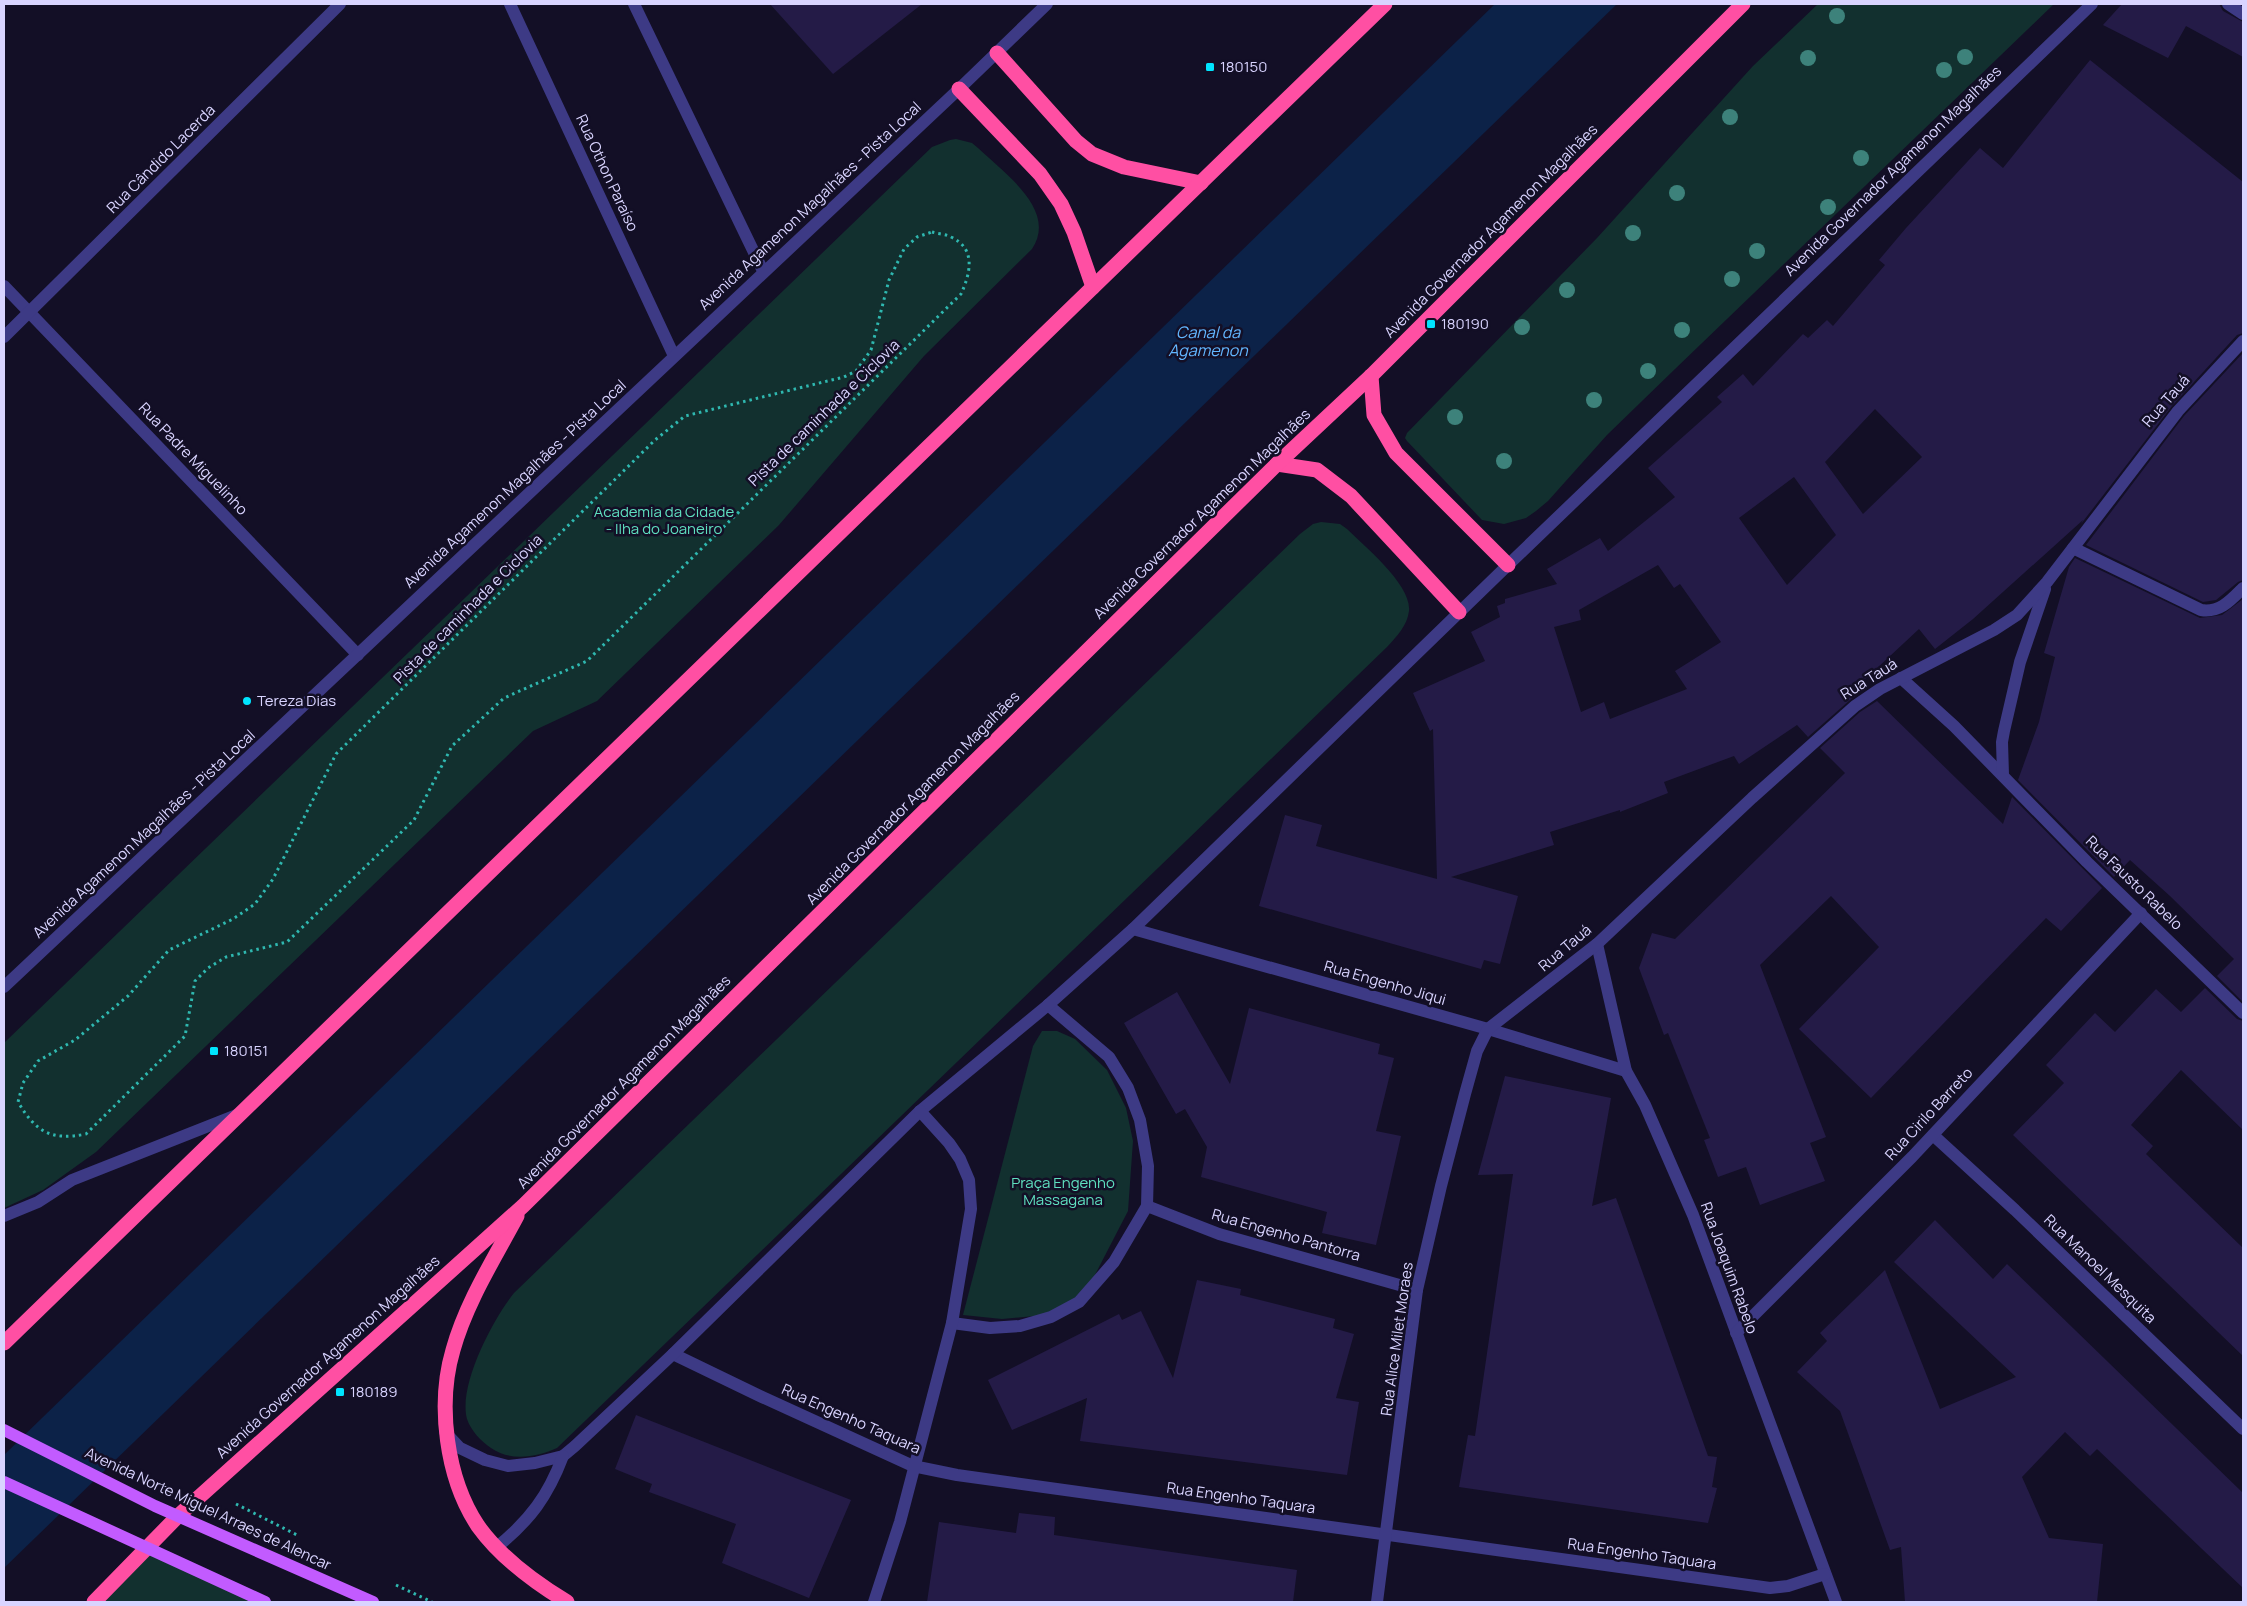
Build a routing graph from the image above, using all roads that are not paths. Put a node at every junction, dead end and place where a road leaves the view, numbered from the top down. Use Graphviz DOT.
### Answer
graph roads {
  1 [pos="340,4"];
  2 [pos="510,4"];
  3 [pos="634,4"];
  4 [pos="1047,4"];
  5 [pos="1385,4"];
  6 [pos="1743,4"];
  7 [pos="2092,4"];
  8 [pos="2228,4"];
  9 [pos="2243,14"];
  10 [pos="996,52"];
  11 [pos="960,89"];
  12 [pos="1201,182"];
  13 [pos="764,271"];
  14 [pos="4,286"];
  15 [pos="1093,287"];
  16 [pos="30,312"];
  17 [pos="4,337"];
  18 [pos="2243,341"];
  19 [pos="674,356"];
  20 [pos="1371,376"];
  21 [pos="1278,464"];
  22 [pos="2073,548"];
  23 [pos="1508,565"];
  24 [pos="2047,582"];
  25 [pos="2243,588"];
  26 [pos="1459,612"];
  27 [pos="358,655"];
  28 [pos="1901,678"];
  29 [pos="2003,775"];
  30 [pos="2141,914"];
  31 [pos="1133,929"];
  32 [pos="1597,944"];
  33 [pos="4,987"];
  34 [pos="1048,1004"];
  35 [pos="2243,1013"];
  36 [pos="1488,1029"];
  37 [pos="1626,1071"];
  38 [pos="920,1112"];
  39 [pos="241,1113"];
  40 [pos="1933,1135"];
  41 [pos="523,1206"];
  42 [pos="1147,1206"];
  43 [pos="4,1216"];
  44 [pos="1418,1290"];
  45 [pos="952,1323"];
  46 [pos="1736,1333"];
  47 [pos="4,1343"];
  48 [pos="673,1354"];
  49 [pos="2243,1428"];
  50 [pos="4,1430"];
  51 [pos="445,1432"];
  52 [pos="563,1456"];
  53 [pos="913,1466"];
  54 [pos="4,1482"];
  55 [pos="1387,1535"];
  56 [pos="497,1547"];
  57 [pos="1825,1574"];
  58 [pos="94,1602"];
  59 [pos="266,1602"];
  60 [pos="373,1602"];
  61 [pos="567,1602"];
  62 [pos="874,1602"];
  63 [pos="1377,1602"];
  64 [pos="1836,1602"];
  1 -- 16 [label="street, Rua Cândido Lacerda"];
  2 -- 19 [label="street, Rua Othon Paraíso"];
  3 -- 13 [label="street"];
  4 -- 10 [label="street, Avenida Agamenon Magalhães - Pista Local"];
  5 -- 12 [label="highway"];
  6 -- 20 [label="highway, Avenida Governador Agamenon Magalhães"];
  7 -- 23 [label="street, Avenida Governador Agamenon Magalhães"];
  8 -- 9 [label="street"];
  10 -- 11 [label="street, Avenida Agamenon Magalhães - Pista Local"];
  10 -- 12 [label="highway"];
  11 -- 13 [label="street, Avenida Agamenon Magalhães - Pista Local"];
  11 -- 15 [label="highway"];
  12 -- 15 [label="highway"];
  13 -- 19 [label="street, Avenida Agamenon Magalhães - Pista Local"];
  14 -- 16 [label="street, Rua Padre Miguelinho"];
  15 -- 39 [label="highway"];
  16 -- 17 [label="street, Rua Cândido Lacerda"];
  16 -- 27 [label="street, Rua Padre Miguelinho"];
  18 -- 22 [label="street, Rua Tauá"];
  19 -- 27 [label="street, Avenida Agamenon Magalhães - Pista Local"];
  20 -- 21 [label="highway, Avenida Governador Agamenon Magalhães"];
  20 -- 23 [label="highway"];
  21 -- 26 [label="highway"];
  21 -- 41 [label="highway, Avenida Governador Agamenon Magalhães"];
  22 -- 24 [label="street, Rua Tauá"];
  22 -- 25 [label="street"];
  23 -- 26 [label="street, Avenida Governador Agamenon Magalhães"];
  24 -- 28 [label="street, Rua Tauá"];
  24 -- 29 [label="street"];
  26 -- 31 [label="street, Avenida Governador Agamenon Magalhães"];
  27 -- 33 [label="street, Avenida Agamenon Magalhães - Pista Local"];
  28 -- 29 [label="street, Rua Fausto Rabelo"];
  28 -- 32 [label="street, Rua Tauá"];
  29 -- 30 [label="street, Rua Fausto Rabelo"];
  30 -- 35 [label="street, Rua Fausto Rabelo"];
  30 -- 40 [label="street, Rua Cirilo Barreto"];
  31 -- 34 [label="street, Avenida Governador Agamenon Magalhães"];
  31 -- 36 [label="street, Rua Engenho Jiqui"];
  32 -- 36 [label="street, Rua Tauá"];
  32 -- 37 [label="street, Rua Joaquim Rabelo"];
  34 -- 38 [label="street, Avenida Governador Agamenon Magalhães"];
  34 -- 42 [label="street"];
  36 -- 37 [label="street, Rua Engenho Jiqui"];
  36 -- 44 [label="street, Rua Alice Milet Moraes"];
  37 -- 46 [label="street, Rua Joaquim Rabelo"];
  38 -- 45 [label="street"];
  38 -- 48 [label="street, Avenida Governador Agamenon Magalhães"];
  39 -- 43 [label="street"];
  39 -- 47 [label="highway"];
  40 -- 46 [label="street, Rua Cirilo Barreto"];
  40 -- 49 [label="street, Rua Manoel Mesquita"];
  41 -- 51 [label="highway"];
  41 -- 58 [label="highway, Avenida Governador Agamenon Magalhães"];
  42 -- 44 [label="street, Rua Engenho Pantorra"];
  42 -- 45 [label="street"];
  44 -- 55 [label="street, Rua Alice Milet Moraes"];
  45 -- 53 [label="street"];
  46 -- 57 [label="street, Rua Joaquim Rabelo"];
  48 -- 52 [label="street, Avenida Governador Agamenon Magalhães"];
  48 -- 53 [label="street, Rua Engenho Taquara"];
  50 -- 60 [label="main road, Avenida Norte Miguel Arraes de Alencar, bridge"];
  51 -- 52 [label="street"];
  51 -- 56 [label="highway"];
  52 -- 56 [label="street"];
  53 -- 55 [label="street, Rua Engenho Taquara"];
  53 -- 62 [label="street"];
  54 -- 59 [label="main road, bridge"];
  55 -- 57 [label="street, Rua Engenho Taquara"];
  55 -- 63 [label="street, Rua Alice Milet Moraes"];
  56 -- 61 [label="highway"];
  57 -- 64 [label="street, Rua Joaquim Rabelo"];
}
